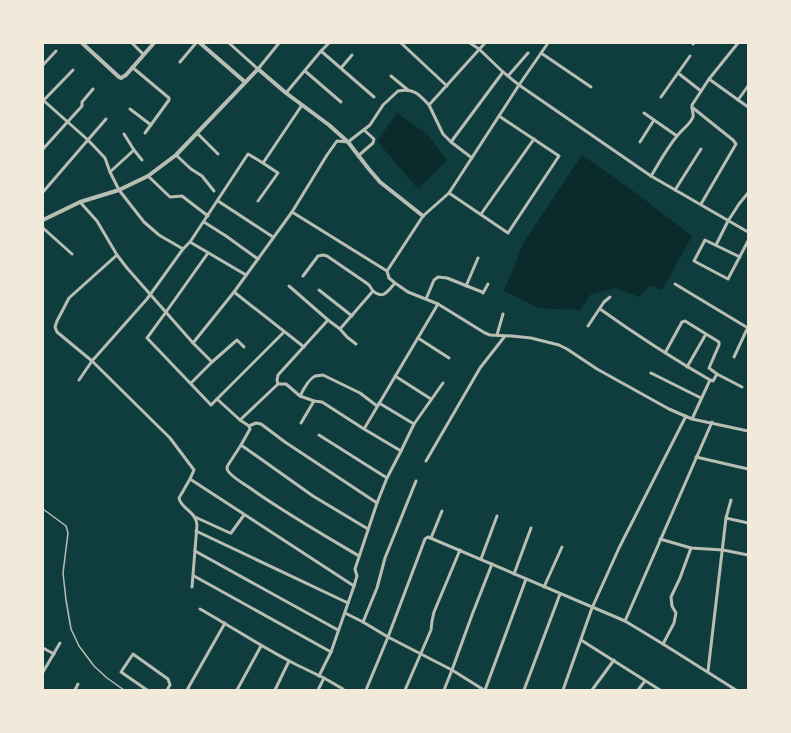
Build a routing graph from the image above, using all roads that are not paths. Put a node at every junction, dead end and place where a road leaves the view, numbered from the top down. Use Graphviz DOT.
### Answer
graph roads {
  1 [pos="82,43"];
  2 [pos="132,43"];
  3 [pos="154,43"];
  4 [pos="196,43"];
  5 [pos="200,43"];
  6 [pos="229,43"];
  7 [pos="279,43"];
  8 [pos="329,43"];
  9 [pos="400,43"];
  10 [pos="470,43"];
  11 [pos="485,43"];
  12 [pos="548,43"];
  13 [pos="738,43"];
  14 [pos="479,49"];
  15 [pos="56,51"];
  16 [pos="321,51"];
  17 [pos="528,53"];
  18 [pos="541,53"];
  19 [pos="144,54"];
  20 [pos="352,55"];
  21 [pos="690,56"];
  22 [pos="180,62"];
  23 [pos="43,65"];
  24 [pos="132,67"];
  25 [pos="341,68"];
  26 [pos="258,69"];
  27 [pos="73,70"];
  28 [pos="305,71"];
  29 [pos="503,72"];
  30 [pos="678,74"];
  31 [pos="391,76"];
  32 [pos="508,76"];
  33 [pos="710,79"];
  34 [pos="245,82"];
  35 [pos="519,85"];
  36 [pos="447,86"];
  37 [pos="748,86"];
  38 [pos="591,87"];
  39 [pos="93,89"];
  40 [pos="408,90"];
  41 [pos="701,91"];
  42 [pos="286,93"];
  43 [pos="374,97"];
  44 [pos="661,97"];
  45 [pos="738,100"];
  46 [pos="43,101"];
  47 [pos="341,102"];
  48 [pos="302,105"];
  49 [pos="429,105"];
  50 [pos="691,107"];
  51 [pos="748,107"];
  52 [pos="130,109"];
  53 [pos="644,113"];
  54 [pos="499,116"];
  55 [pos="106,119"];
  56 [pos="654,120"];
  57 [pos="68,121"];
  58 [pos="151,125"];
  59 [pos="364,130"];
  60 [pos="146,132"];
  61 [pos="197,133"];
  62 [pos="124,134"];
  63 [pos="677,136"];
  64 [pos="534,139"];
  65 [pos="88,140"];
  66 [pos="348,142"];
  67 [pos="451,142"];
  68 [pos="640,142"];
  69 [pos="43,149"];
  70 [pos="701,149"];
  71 [pos="134,150"];
  72 [pos="218,154"];
  73 [pos="176,155"];
  74 [pos="358,156"];
  75 [pos="472,158"];
  76 [pos="142,160"];
  77 [pos="263,163"];
  78 [pos="110,172"];
  79 [pos="148,176"];
  80 [pos="651,176"];
  81 [pos="120,190"];
  82 [pos="676,190"];
  83 [pos="214,191"];
  84 [pos="43,192"];
  85 [pos="449,193"];
  86 [pos="748,193"];
  87 [pos="218,201"];
  88 [pos="258,201"];
  89 [pos="80,202"];
  90 [pos="701,204"];
  91 [pos="292,212"];
  92 [pos="481,214"];
  93 [pos="208,216"];
  94 [pos="423,216"];
  95 [pos="43,220"];
  96 [pos="728,221"];
  97 [pos="204,222"];
  98 [pos="43,228"];
  99 [pos="748,232"];
  100 [pos="273,238"];
  101 [pos="748,241"];
  102 [pos="190,242"];
  103 [pos="716,245"];
  104 [pos="183,249"];
  105 [pos="208,252"];
  106 [pos="72,254"];
  107 [pos="117,256"];
  108 [pos="740,257"];
  109 [pos="478,258"];
  110 [pos="258,259"];
  111 [pos="387,271"];
  112 [pos="246,275"];
  113 [pos="302,276"];
  114 [pos="394,283"];
  115 [pos="488,284"];
  116 [pos="675,284"];
  117 [pos="289,286"];
  118 [pos="466,286"];
  119 [pos="319,290"];
  120 [pos="373,290"];
  121 [pos="234,292"];
  122 [pos="151,294"];
  123 [pos="610,297"];
  124 [pos="426,299"];
  125 [pos="438,304"];
  126 [pos="600,309"];
  127 [pos="166,312"];
  128 [pos="502,314"];
  129 [pos="352,316"];
  130 [pos="328,320"];
  131 [pos="588,326"];
  132 [pos="748,328"];
  133 [pos="340,329"];
  134 [pos="284,332"];
  135 [pos="706,334"];
  136 [pos="497,335"];
  137 [pos="505,336"];
  138 [pos="418,338"];
  139 [pos="193,343"];
  140 [pos="356,344"];
  141 [pos="244,347"];
  142 [pos="304,347"];
  143 [pos="665,352"];
  144 [pos="734,357"];
  145 [pos="449,358"];
  146 [pos="92,361"];
  147 [pos="212,362"];
  148 [pos="687,367"];
  149 [pos="652,373"];
  150 [pos="717,374"];
  151 [pos="395,376"];
  152 [pos="79,380"];
  153 [pos="710,380"];
  154 [pos="191,383"];
  155 [pos="443,383"];
  156 [pos="278,384"];
  157 [pos="742,387"];
  158 [pos="300,396"];
  159 [pos="701,398"];
  160 [pos="217,399"];
  161 [pos="431,399"];
  162 [pos="314,401"];
  163 [pos="378,404"];
  164 [pos="686,416"];
  165 [pos="692,418"];
  166 [pos="240,420"];
  167 [pos="300,422"];
  168 [pos="712,422"];
  169 [pos="414,424"];
  170 [pos="249,426"];
  171 [pos="364,429"];
  172 [pos="748,431"];
  173 [pos="318,435"];
  174 [pos="241,445"];
  175 [pos="401,451"];
  176 [pos="696,457"];
  177 [pos="426,461"];
  178 [pos="748,469"];
  179 [pos="387,478"];
  180 [pos="190,479"];
  181 [pos="416,481"];
  182 [pos="731,500"];
  183 [pos="377,503"];
  184 [pos="43,509"];
  185 [pos="442,511"];
  186 [pos="244,515"];
  187 [pos="194,516"];
  188 [pos="497,516"];
  189 [pos="726,518"];
  190 [pos="748,523"];
  191 [pos="531,528"];
  192 [pos="368,529"];
  193 [pos="196,530"];
  194 [pos="431,537"];
  195 [pos="660,539"];
  196 [pos="562,547"];
  197 [pos="691,548"];
  198 [pos="460,550"];
  199 [pos="723,550"];
  200 [pos="195,551"];
  201 [pos="748,555"];
  202 [pos="359,556"];
  203 [pos="481,559"];
  204 [pos="492,564"];
  205 [pos="514,574"];
  206 [pos="194,576"];
  207 [pos="526,578"];
  208 [pos="354,586"];
  209 [pos="192,587"];
  210 [pos="544,587"];
  211 [pos="560,594"];
  212 [pos="348,603"];
  213 [pos="592,608"];
  214 [pos="200,609"];
  215 [pos="345,613"];
  216 [pos="625,621"];
  217 [pos="363,622"];
  218 [pos="225,623"];
  219 [pos="338,630"];
  220 [pos="388,637"];
  221 [pos="581,640"];
  222 [pos="60,643"];
  223 [pos="663,644"];
  224 [pos="261,646"];
  225 [pos="43,648"];
  226 [pos="331,652"];
  227 [pos="54,654"];
  228 [pos="420,654"];
  229 [pos="614,660"];
  230 [pos="289,661"];
  231 [pos="452,670"];
  232 [pos="708,671"];
  233 [pos="43,672"];
  234 [pos="319,676"];
  235 [pos="324,678"];
  236 [pos="645,681"];
  237 [pos="78,684"];
  238 [pos="343,689"];
  239 [pos="75,690"];
  240 [pos="124,690"];
  241 [pos="147,690"];
  242 [pos="167,690"];
  243 [pos="187,690"];
  244 [pos="237,690"];
  245 [pos="275,690"];
  246 [pos="318,690"];
  247 [pos="366,690"];
  248 [pos="404,690"];
  249 [pos="444,690"];
  250 [pos="484,690"];
  251 [pos="524,690"];
  252 [pos="562,690"];
  253 [pos="592,690"];
  254 [pos="638,690"];
  255 [pos="660,690"];
  256 [pos="736,690"];
  1 -- 24 [label="street"];
  2 -- 19 [label="street"];
  3 -- 19 [label="street"];
  4 -- 22 [label="street"];
  5 -- 34 [label="street"];
  6 -- 26 [label="street"];
  7 -- 26 [label="street"];
  8 -- 16 [label="street"];
  9 -- 36 [label="street"];
  10 -- 14 [label="street"];
  11 -- 14 [label="street"];
  12 -- 18 [label="street"];
  13 -- 33 [label="street"];
  14 -- 29 [label="street"];
  14 -- 36 [label="street"];
  15 -- 23 [label="street"];
  16 -- 25 [label="street"];
  16 -- 28 [label="street"];
  17 -- 32 [label="street"];
  18 -- 35 [label="street"];
  18 -- 38 [label="street"];
  19 -- 24 [label="street"];
  20 -- 25 [label="street"];
  21 -- 30 [label="street"];
  24 -- 58 [label="street"];
  25 -- 43 [label="street"];
  26 -- 34 [label="street"];
  26 -- 42 [label="street"];
  27 -- 46 [label="street"];
  28 -- 42 [label="street"];
  28 -- 47 [label="street"];
  29 -- 32 [label="street"];
  29 -- 67 [label="street"];
  30 -- 41 [label="street"];
  30 -- 44 [label="street"];
  31 -- 40 [label="street"];
  32 -- 35 [label="street"];
  33 -- 41 [label="street"];
  33 -- 45 [label="street"];
  34 -- 61 [label="street"];
  35 -- 54 [label="street"];
  35 -- 80 [label="street"];
  36 -- 49 [label="street"];
  37 -- 45 [label="street"];
  39 -- 57 [label="street"];
  40 -- 49 [label="street"];
  40 -- 59 [label="street"];
  41 -- 50 [label="street"];
  42 -- 48 [label="street"];
  45 -- 51 [label="street"];
  46 -- 57 [label="street"];
  48 -- 66 [label="street"];
  48 -- 77 [label="street"];
  49 -- 67 [label="street"];
  50 -- 63 [label="street"];
  50 -- 90 [label="street"];
  52 -- 58 [label="street"];
  53 -- 56 [label="street"];
  54 -- 64 [label="street"];
  54 -- 75 [label="street"];
  55 -- 65 [label="street"];
  56 -- 63 [label="street"];
  56 -- 68 [label="street"];
  57 -- 65 [label="street"];
  57 -- 69 [label="street"];
  58 -- 60 [label="street"];
  59 -- 66 [label="street"];
  59 -- 74 [label="street"];
  61 -- 72 [label="street"];
  61 -- 73 [label="street"];
  62 -- 71 [label="street"];
  63 -- 80 [label="street"];
  64 -- 92 [label="street"];
  64 -- 92 [label="street"];
  65 -- 78 [label="street"];
  65 -- 84 [label="street"];
  66 -- 74 [label="street"];
  66 -- 91 [label="street"];
  67 -- 75 [label="street"];
  70 -- 82 [label="street"];
  71 -- 76 [label="street"];
  71 -- 78 [label="street"];
  73 -- 79 [label="street"];
  73 -- 83 [label="street"];
  74 -- 94 [label="street"];
  75 -- 85 [label="street"];
  77 -- 87 [label="street"];
  77 -- 88 [label="street"];
  78 -- 81 [label="street"];
  79 -- 81 [label="street"];
  79 -- 93 [label="street"];
  80 -- 82 [label="street"];
  81 -- 89 [label="street"];
  81 -- 104 [label="street"];
  82 -- 90 [label="street"];
  85 -- 92 [label="street"];
  85 -- 94 [label="street"];
  86 -- 96 [label="street"];
  87 -- 93 [label="street"];
  87 -- 100 [label="street"];
  89 -- 95 [label="street"];
  89 -- 107 [label="street"];
  90 -- 96 [label="street"];
  91 -- 100 [label="street"];
  91 -- 111 [label="street"];
  93 -- 97 [label="street"];
  94 -- 111 [label="street"];
  96 -- 99 [label="street"];
  96 -- 103 [label="street"];
  97 -- 102 [label="street"];
  97 -- 110 [label="street"];
  98 -- 106 [label="street"];
  100 -- 110 [label="street"];
  101 -- 108 [label="street"];
  102 -- 104 [label="street"];
  102 -- 105 [label="street"];
  103 -- 108 [label="street"];
  103 -- 108 [label="street"];
  104 -- 122 [label="street"];
  105 -- 112 [label="street"];
  105 -- 127 [label="street"];
  107 -- 122 [label="street"];
  107 -- 146 [label="street"];
  109 -- 118 [label="street"];
  110 -- 112 [label="street"];
  111 -- 114 [label="street"];
  112 -- 121 [label="street"];
  113 -- 120 [label="street"];
  114 -- 120 [label="street"];
  114 -- 124 [label="street"];
  115 -- 118 [label="street"];
  116 -- 132 [label="street"];
  117 -- 130 [label="street"];
  118 -- 124 [label="street"];
  119 -- 129 [label="street"];
  120 -- 129 [label="street"];
  121 -- 134 [label="street"];
  121 -- 139 [label="street"];
  122 -- 127 [label="street"];
  122 -- 146 [label="street"];
  123 -- 126 [label="street"];
  124 -- 125 [label="street"];
  125 -- 136 [label="street"];
  125 -- 138 [label="street"];
  126 -- 131 [label="street"];
  126 -- 143 [label="street"];
  127 -- 139 [label="street"];
  127 -- 154 [label="street"];
  128 -- 136 [label="street"];
  129 -- 133 [label="street"];
  130 -- 133 [label="street"];
  130 -- 142 [label="street"];
  132 -- 144 [label="street"];
  133 -- 140 [label="street"];
  134 -- 142 [label="street"];
  134 -- 160 [label="street"];
  135 -- 143 [label="street"];
  135 -- 148 [label="street"];
  135 -- 150 [label="street"];
  136 -- 137 [label="street"];
  137 -- 164 [label="street"];
  137 -- 177 [label="street"];
  138 -- 145 [label="street"];
  138 -- 151 [label="street"];
  139 -- 147 [label="street"];
  141 -- 147 [label="street"];
  142 -- 156 [label="street"];
  143 -- 148 [label="street"];
  146 -- 152 [label="street"];
  146 -- 180 [label="street"];
  147 -- 154 [label="street"];
  148 -- 153 [label="street"];
  149 -- 159 [label="street"];
  150 -- 153 [label="street"];
  150 -- 157 [label="street"];
  151 -- 161 [label="street"];
  151 -- 163 [label="street"];
  153 -- 159 [label="street"];
  154 -- 160 [label="street"];
  155 -- 161 [label="street"];
  156 -- 158 [label="street"];
  156 -- 166 [label="street"];
  158 -- 162 [label="street"];
  158 -- 163 [label="street"];
  159 -- 165 [label="street"];
  160 -- 166 [label="street"];
  161 -- 169 [label="street"];
  162 -- 167 [label="street"];
  162 -- 171 [label="street"];
  163 -- 169 [label="street"];
  163 -- 171 [label="street"];
  164 -- 165 [label="street"];
  164 -- 213 [label="street"];
  165 -- 168 [label="street"];
  166 -- 170 [label="street"];
  168 -- 172 [label="street"];
  168 -- 176 [label="street"];
  169 -- 175 [label="street"];
  170 -- 174 [label="street"];
  170 -- 183 [label="street"];
  171 -- 175 [label="street"];
  173 -- 179 [label="street"];
  174 -- 192 [label="street"];
  174 -- 202 [label="street"];
  175 -- 179 [label="street"];
  176 -- 178 [label="street"];
  176 -- 195 [label="street"];
  179 -- 183 [label="street"];
  180 -- 186 [label="street"];
  180 -- 187 [label="street"];
  181 -- 217 [label="street"];
  182 -- 189 [label="street"];
  183 -- 192 [label="street"];
  184 -- 240 [label="lane"];
  185 -- 194 [label="street"];
  186 -- 187 [label="street"];
  186 -- 208 [label="street"];
  187 -- 193 [label="street"];
  188 -- 203 [label="street"];
  189 -- 190 [label="street"];
  189 -- 199 [label="street"];
  191 -- 205 [label="street"];
  192 -- 202 [label="street"];
  193 -- 200 [label="street"];
  193 -- 212 [label="street"];
  194 -- 198 [label="street"];
  194 -- 220 [label="street"];
  195 -- 197 [label="street"];
  195 -- 216 [label="street"];
  196 -- 210 [label="street"];
  197 -- 199 [label="street"];
  197 -- 223 [label="street"];
  198 -- 203 [label="street"];
  198 -- 228 [label="street"];
  199 -- 201 [label="street"];
  199 -- 232 [label="street"];
  200 -- 206 [label="street"];
  200 -- 219 [label="street"];
  202 -- 208 [label="street"];
  203 -- 204 [label="street"];
  204 -- 205 [label="street"];
  204 -- 231 [label="street"];
  205 -- 207 [label="street"];
  206 -- 209 [label="street"];
  206 -- 226 [label="street"];
  207 -- 210 [label="street"];
  207 -- 250 [label="street"];
  208 -- 212 [label="street"];
  210 -- 211 [label="street"];
  211 -- 213 [label="street"];
  211 -- 251 [label="street"];
  212 -- 215 [label="street"];
  213 -- 216 [label="street"];
  213 -- 221 [label="street"];
  214 -- 218 [label="street"];
  215 -- 217 [label="street"];
  215 -- 219 [label="street"];
  216 -- 223 [label="street"];
  217 -- 220 [label="street"];
  218 -- 224 [label="street"];
  218 -- 243 [label="street"];
  219 -- 226 [label="street"];
  220 -- 228 [label="street"];
  220 -- 247 [label="street"];
  221 -- 229 [label="street"];
  221 -- 252 [label="street"];
  222 -- 227 [label="street"];
  223 -- 232 [label="street"];
  224 -- 230 [label="street"];
  224 -- 244 [label="street"];
  225 -- 227 [label="street"];
  226 -- 234 [label="street"];
  227 -- 233 [label="street"];
  228 -- 231 [label="street"];
  228 -- 248 [label="street"];
  229 -- 236 [label="street"];
  229 -- 253 [label="street"];
  230 -- 234 [label="street"];
  230 -- 245 [label="street"];
  231 -- 249 [label="street"];
  231 -- 250 [label="street"];
  232 -- 256 [label="street"];
  234 -- 235 [label="street"];
  235 -- 238 [label="street"];
  235 -- 246 [label="street"];
  236 -- 254 [label="street"];
  236 -- 255 [label="street"];
  237 -- 239 [label="street"];
  241 -- 242 [label="street"];
}
